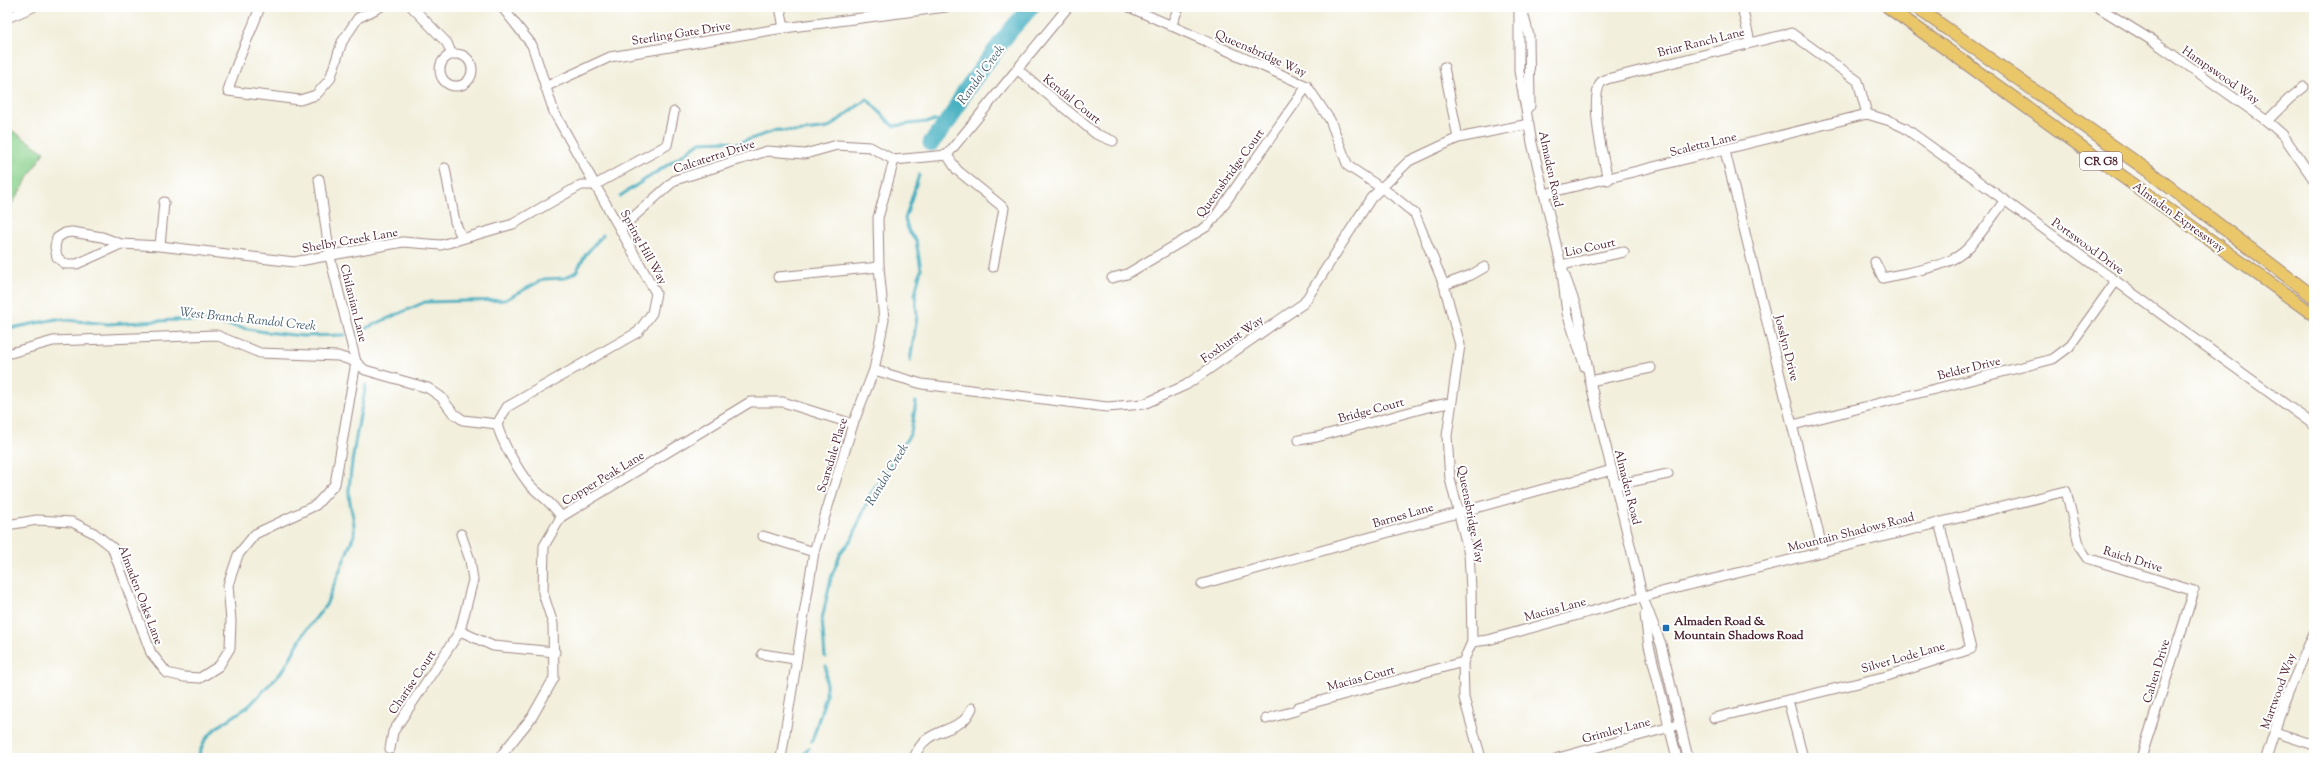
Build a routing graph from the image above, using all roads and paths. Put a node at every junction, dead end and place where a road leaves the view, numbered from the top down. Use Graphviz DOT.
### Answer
graph roads {
  1 [pos="33,7"];
  2 [pos="260,7"];
  3 [pos="380,7"];
  4 [pos="412,7"];
  5 [pos="502,7"];
  6 [pos="780,7"];
  7 [pos="946,7"];
  8 [pos="1068,7"];
  9 [pos="1129,7"];
  10 [pos="1179,7"];
  11 [pos="1520,7"];
  12 [pos="1742,7"];
  13 [pos="1888,7"];
  14 [pos="1916,7"];
  15 [pos="2098,7"];
  16 [pos="904,10"];
  17 [pos="7,18"];
  18 [pos="1171,26"];
  19 [pos="784,28"];
  20 [pos="1750,42"];
  21 [pos="452,55"];
  22 [pos="1444,67"];
  23 [pos="1018,70"];
  24 [pos="1307,86"];
  25 [pos="545,87"];
  26 [pos="2304,87"];
  27 [pos="674,112"];
  28 [pos="1867,114"];
  29 [pos="2267,121"];
  30 [pos="1529,124"];
  31 [pos="1458,138"];
  32 [pos="1113,141"];
  33 [pos="1725,151"];
  34 [pos="947,155"];
  35 [pos="894,160"];
  36 [pos="445,168"];
  37 [pos="319,180"];
  38 [pos="1608,180"];
  39 [pos="2314,180"];
  40 [pos="595,185"];
  41 [pos="1381,188"];
  42 [pos="1544,194"];
  43 [pos="2005,200"];
  44 [pos="164,202"];
  45 [pos="621,228"];
  46 [pos="462,238"];
  47 [pos="121,244"];
  48 [pos="160,246"];
  49 [pos="1624,252"];
  50 [pos="330,257"];
  51 [pos="1875,262"];
  52 [pos="1561,265"];
  53 [pos="879,267"];
  54 [pos="993,267"];
  55 [pos="1485,267"];
  56 [pos="778,277"];
  57 [pos="1112,278"];
  58 [pos="2116,281"];
  59 [pos="1444,285"];
  60 [pos="2314,297"];
  61 [pos="2314,315"];
  62 [pos="7,354"];
  63 [pos="356,362"];
  64 [pos="1651,368"];
  65 [pos="874,370"];
  66 [pos="1590,382"];
  67 [pos="1450,403"];
  68 [pos="498,424"];
  69 [pos="854,424"];
  70 [pos="1793,425"];
  71 [pos="2314,425"];
  72 [pos="1299,440"];
  73 [pos="1612,470"];
  74 [pos="1668,474"];
  75 [pos="1615,485"];
  76 [pos="2066,491"];
  77 [pos="1458,511"];
  78 [pos="561,518"];
  79 [pos="1939,522"];
  80 [pos="7,525"];
  81 [pos="461,534"];
  82 [pos="763,536"];
  83 [pos="1823,551"];
  84 [pos="814,552"];
  85 [pos="1202,584"];
  86 [pos="2194,591"];
  87 [pos="1643,598"];
  88 [pos="460,631"];
  89 [pos="2314,633"];
  90 [pos="1472,642"];
  91 [pos="555,652"];
  92 [pos="762,654"];
  93 [pos="795,659"];
  94 [pos="1463,662"];
  95 [pos="1788,700"];
  96 [pos="972,708"];
  97 [pos="1714,718"];
  98 [pos="1266,719"];
  99 [pos="1680,725"];
  100 [pos="1670,728"];
  101 [pos="2275,732"];
  102 [pos="2314,745"];
  103 [pos="390,749"];
  104 [pos="499,758"];
  105 [pos="781,758"];
  106 [pos="914,758"];
  107 [pos="1481,758"];
  108 [pos="1558,758"];
  109 [pos="1677,758"];
  110 [pos="1688,758"];
  111 [pos="1803,758"];
  112 [pos="2141,758"];
  113 [pos="2266,758"];
  1 -- 17 [label="street"];
  2 -- 3 [label="street"];
  4 -- 21 [label="street"];
  5 -- 25 [label="street, Spring Hill Way"];
  6 -- 19 [label="street"];
  7 -- 16 [label="street, Sterling Gate Drive"];
  8 -- 23 [label="street"];
  9 -- 18 [label="street, Queensbridge Way"];
  10 -- 18 [label="street"];
  11 -- 30 [label="street, Almaden Road"];
  12 -- 20 [label="street"];
  13 -- 61 [label="main road, Almaden Expressway / CR G8"];
  14 -- 60 [label="main road, Almaden Expressway / CR G8"];
  15 -- 29 [label="street, Hampswood Way"];
  16 -- 19 [label="street, Sterling Gate Drive"];
  18 -- 24 [label="street, Queensbridge Way"];
  19 -- 25 [label="street, Sterling Gate Drive"];
  20 -- 28 [label="street, Briar Ranch Lane"];
  20 -- 38 [label="street, Briar Ranch Lane"];
  22 -- 31 [label="street"];
  23 -- 32 [label="street, Kendal Court"];
  23 -- 34 [label="street"];
  24 -- 41 [label="street, Queensbridge Way"];
  24 -- 57 [label="street, Queensbridge Court"];
  25 -- 40 [label="street, Spring Hill Way"];
  26 -- 29 [label="street"];
  27 -- 40 [label="street"];
  28 -- 33 [label="street, Scaletta Lane"];
  28 -- 43 [label="street, Portswood Drive"];
  29 -- 39 [label="street, Hampswood Way"];
  30 -- 31 [label="street, Foxhurst Way"];
  30 -- 42 [label="street, Almaden Road"];
  31 -- 41 [label="street, Foxhurst Way"];
  33 -- 38 [label="street, Scaletta Lane"];
  33 -- 70 [label="street, Josslyn Drive"];
  34 -- 35 [label="street"];
  34 -- 54 [label="street"];
  35 -- 45 [label="street, Calcaterra Drive"];
  35 -- 53 [label="street, Scarsdale Place"];
  36 -- 46 [label="street"];
  37 -- 50 [label="street, Chilanian Lane"];
  38 -- 42 [label="street, Scaletta Lane"];
  40 -- 45 [label="street, Spring Hill Way"];
  40 -- 46 [label="street, Shelby Creek Lane"];
  41 -- 59 [label="street, Queensbridge Way"];
  41 -- 65 [label="street, Foxhurst Way"];
  42 -- 52 [label="street, Almaden Road"];
  43 -- 51 [label="street"];
  43 -- 58 [label="street, Portswood Drive"];
  44 -- 48 [label="street"];
  45 -- 68 [label="street, Spring Hill Way"];
  46 -- 50 [label="street, Shelby Creek Lane"];
  47 -- 47 [label="street, Shelby Creek Lane"];
  47 -- 48 [label="street, Shelby Creek Lane"];
  48 -- 50 [label="street, Shelby Creek Lane"];
  49 -- 52 [label="street, Lio Court"];
  50 -- 63 [label="street, Chilanian Lane"];
  52 -- 66 [label="street, Almaden Road"];
  53 -- 56 [label="street"];
  53 -- 65 [label="street, Scarsdale Place"];
  55 -- 59 [label="street"];
  58 -- 70 [label="street, Belder Drive"];
  58 -- 71 [label="street, Portswood Drive"];
  59 -- 67 [label="street, Queensbridge Way"];
  62 -- 63 [label="street"];
  63 -- 68 [label="street"];
  63 -- 80 [label="street, Almaden Oaks Lane"];
  64 -- 66 [label="street"];
  65 -- 69 [label="street, Scarsdale Place"];
  66 -- 73 [label="street, Almaden Road"];
  67 -- 72 [label="street, Bridge Court"];
  67 -- 77 [label="street, Queensbridge Way"];
  68 -- 78 [label="street"];
  69 -- 78 [label="street, Copper Peak Lane"];
  69 -- 84 [label="street, Scarsdale Place"];
  70 -- 83 [label="street, Josslyn Drive"];
  73 -- 75 [label="street, Almaden Road"];
  73 -- 77 [label="street, Barnes Lane"];
  74 -- 75 [label="street"];
  75 -- 87 [label="street, Almaden Road"];
  76 -- 79 [label="street, Mountain Shadows Road"];
  76 -- 86 [label="street, Raich Drive"];
  77 -- 85 [label="street, Barnes Lane"];
  77 -- 90 [label="street, Queensbridge Way"];
  78 -- 91 [label="street, Copper Peak Lane"];
  79 -- 83 [label="street, Mountain Shadows Road"];
  79 -- 95 [label="street, Silver Lode Lane"];
  81 -- 88 [label="street, Charise Court"];
  82 -- 84 [label="street"];
  83 -- 87 [label="street, Mountain Shadows Road"];
  84 -- 93 [label="street, Scarsdale Place"];
  86 -- 112 [label="street, Cahen Drive"];
  87 -- 90 [label="street, Macias Lane"];
  87 -- 99 [label="street, Almaden Road"];
  87 -- 100 [label="street, Almaden Road"];
  88 -- 91 [label="street"];
  88 -- 103 [label="street, Charise Court"];
  89 -- 101 [label="street, Martwood Way"];
  90 -- 94 [label="street, Queensbridge Way"];
  91 -- 104 [label="street, Copper Peak Lane"];
  92 -- 93 [label="street"];
  93 -- 105 [label="street, Scarsdale Place"];
  94 -- 98 [label="street, Macias Court"];
  94 -- 107 [label="street, Queensbridge Way"];
  95 -- 97 [label="street, Silver Lode Lane"];
  95 -- 111 [label="street"];
  96 -- 106 [label="street"];
  99 -- 100 [label="street, Grimley Lane"];
  99 -- 110 [label="street, Almaden Road"];
  100 -- 108 [label="street, Grimley Lane"];
  100 -- 109 [label="street, Almaden Road"];
  101 -- 102 [label="street"];
  101 -- 113 [label="street, Martwood Way"];
}
